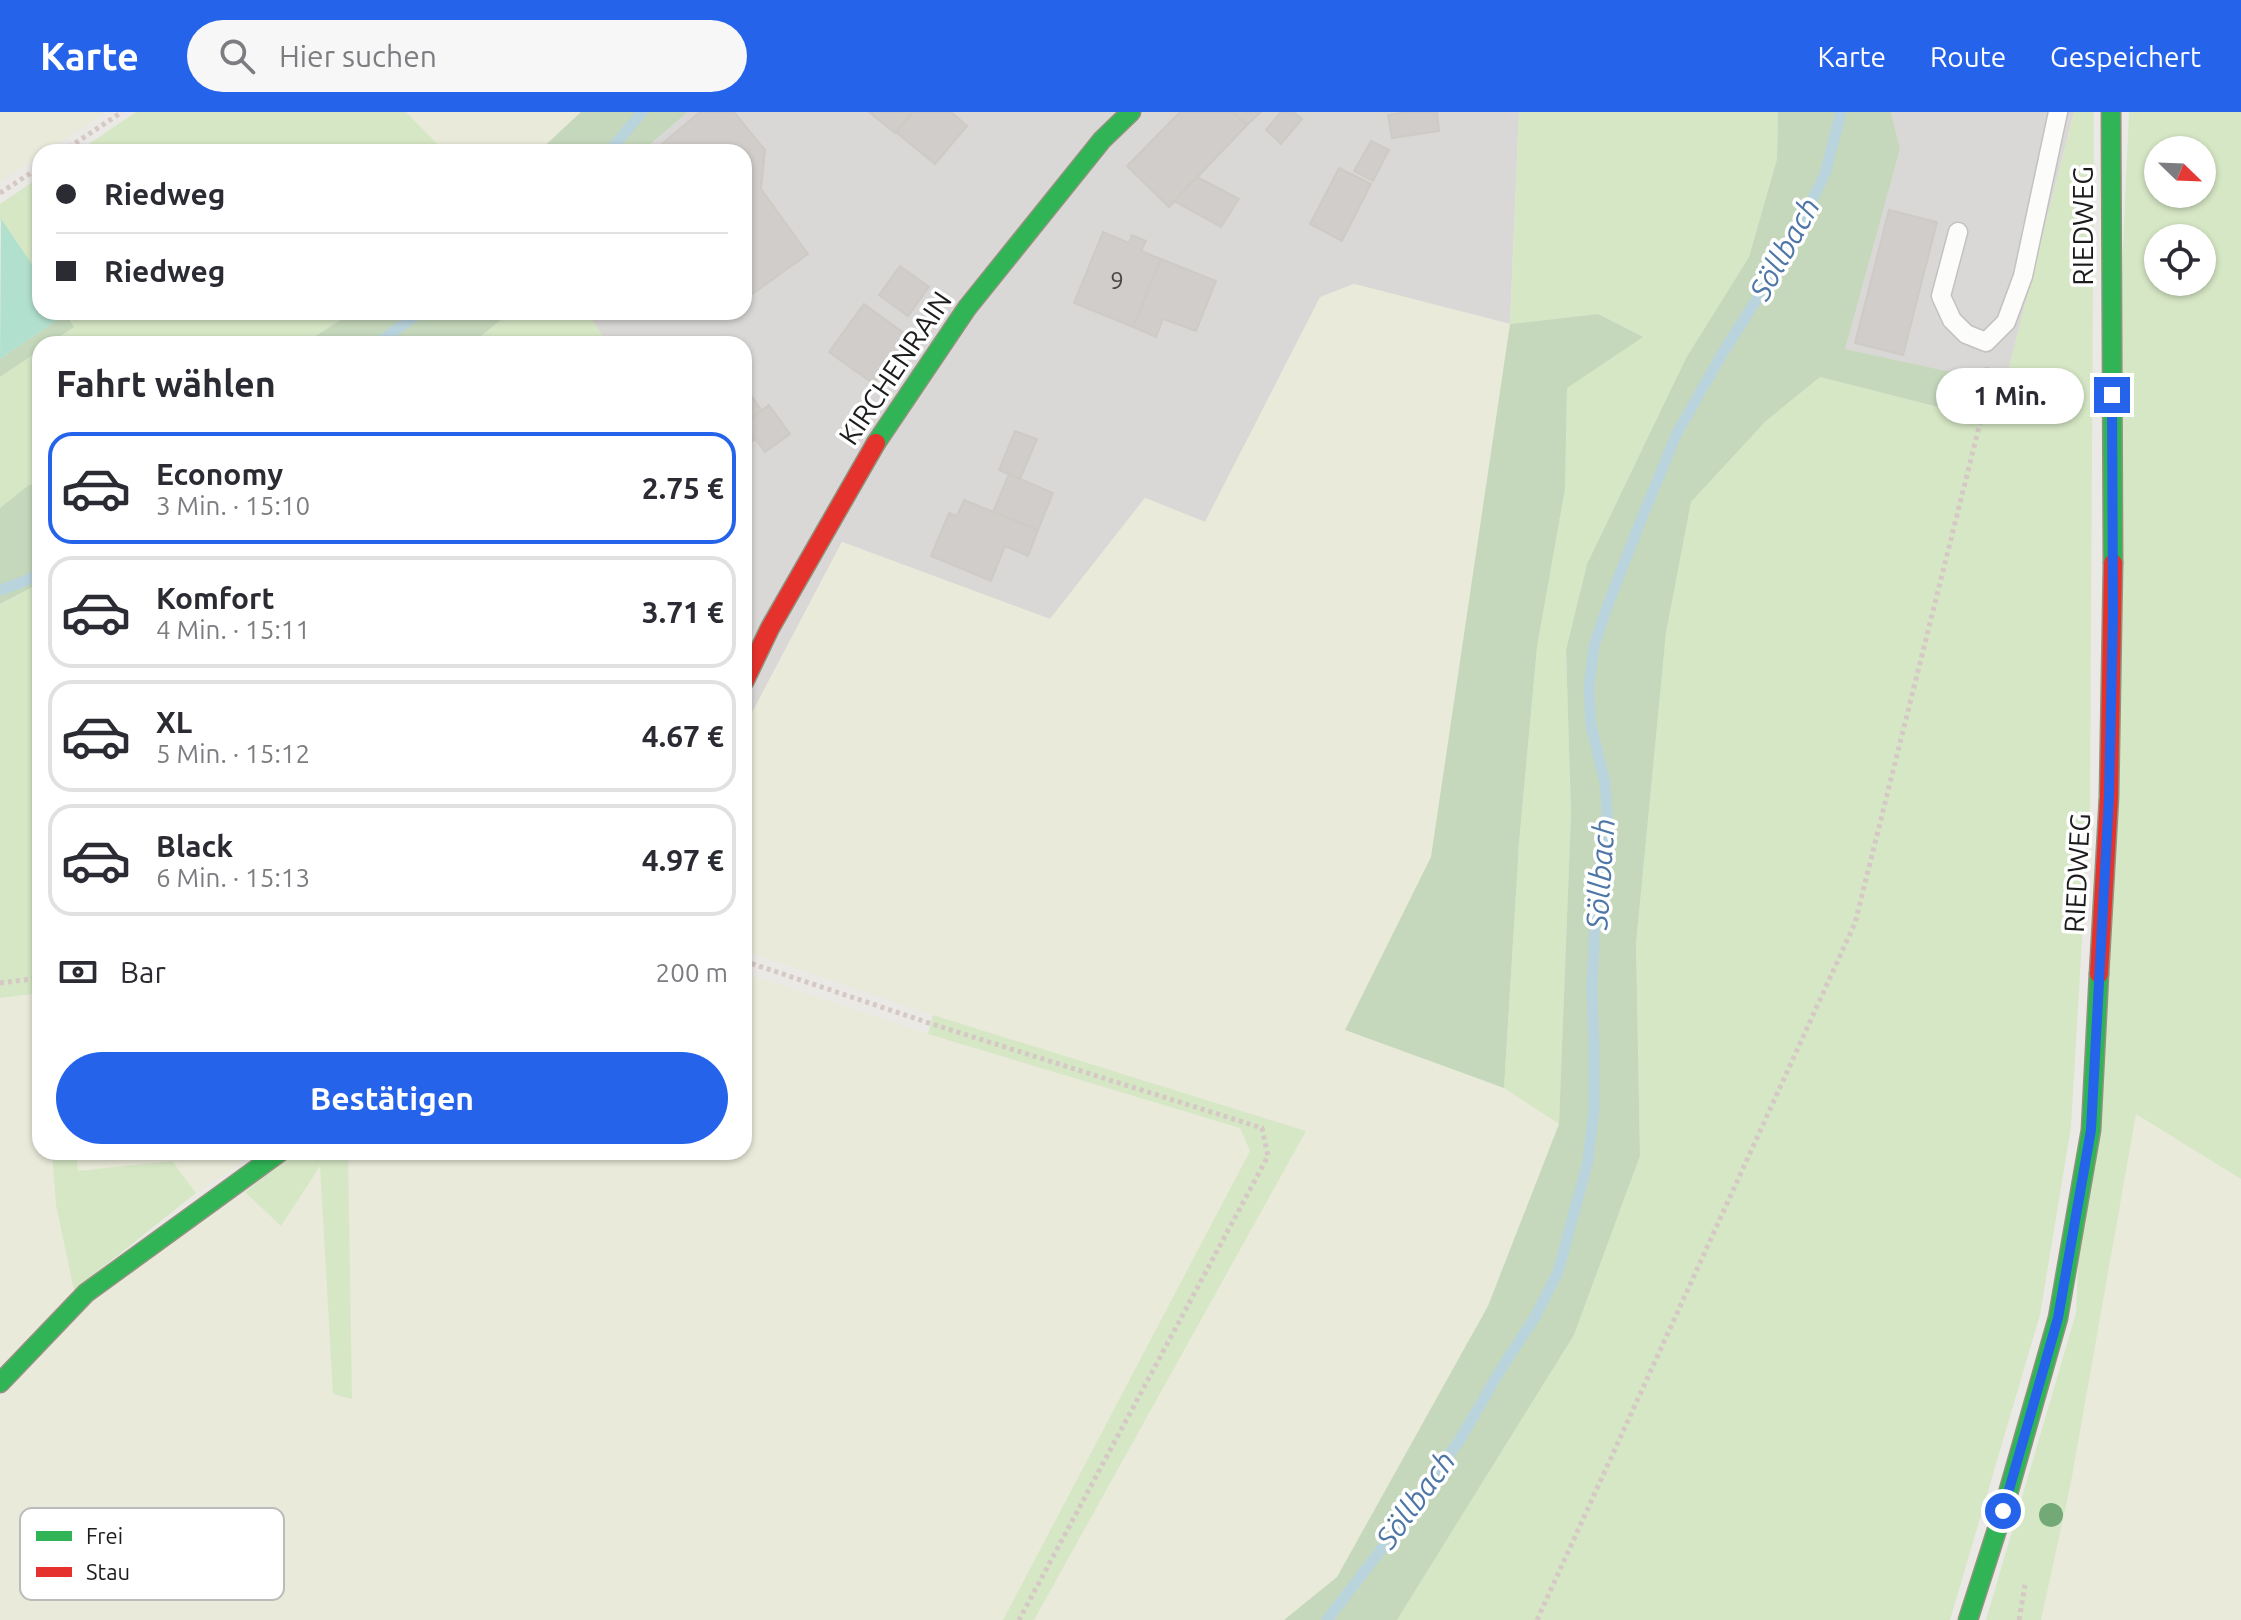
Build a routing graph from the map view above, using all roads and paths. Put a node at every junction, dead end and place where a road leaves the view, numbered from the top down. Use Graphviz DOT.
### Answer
graph roads {
  1 [pos="122,112"];
  2 [pos="1131,112"];
  3 [pos="2058,112"];
  4 [pos="2111,112"];
  5 [pos="74,144"];
  6 [pos="32,172"];
  7 [pos="0,193"];
  8 [pos="1958,232"];
  9 [pos="1986,342"];
  10 [pos="752,665"];
  11 [pos="752,964"];
  12 [pos="32,979"];
  13 [pos="0,983"];
  14 [pos="269,1160"];
  15 [pos="0,1383"];
  16 [pos="1019,1620"];
  17 [pos="1537,1620"];
  18 [pos="1968,1620"];
  1 -- 5 [label="path"];
  2 -- 10 [label="main road, KIRCHENRAIN"];
  3 -- 9 [label="lane"];
  4 -- 18 [label="main road, RIEDWEG"];
  6 -- 7 [label="path"];
  8 -- 9 [label="lane"];
  9 -- 17 [label="path"];
  11 -- 16 [label="path"];
  12 -- 13 [label="path"];
  14 -- 15 [label="main road"];
}
